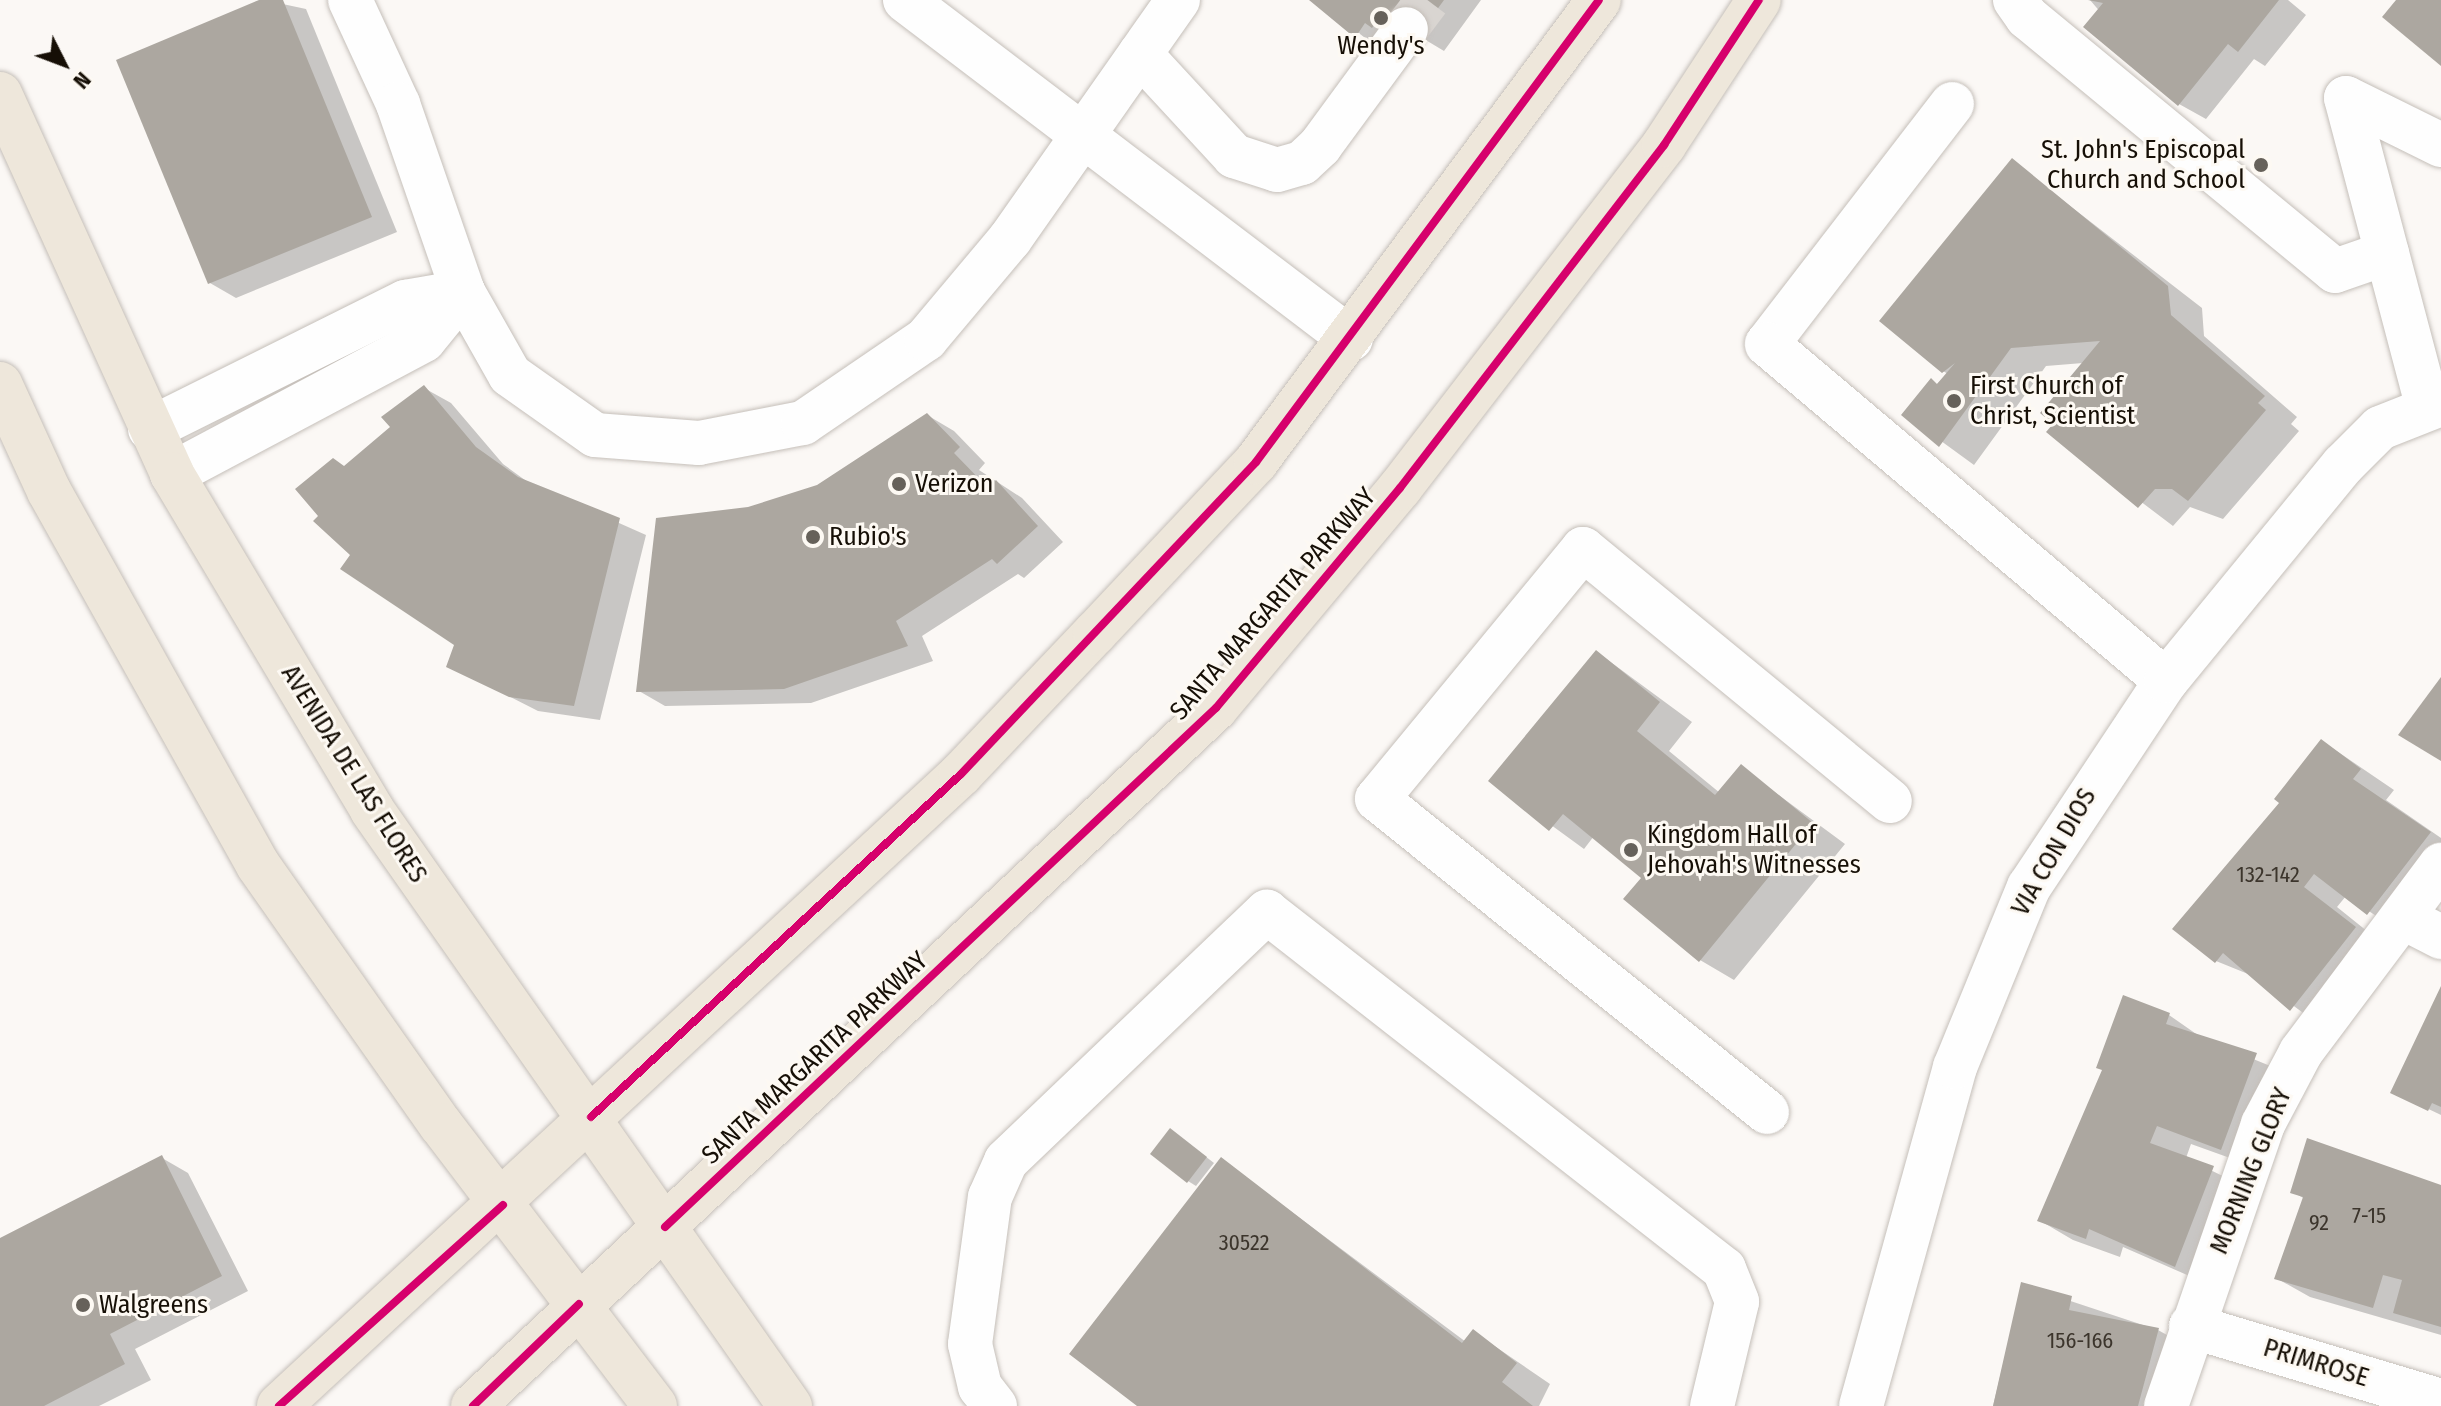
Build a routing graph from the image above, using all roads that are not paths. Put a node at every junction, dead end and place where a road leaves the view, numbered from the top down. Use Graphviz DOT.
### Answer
graph roads {
  1 [pos="350,0"];
  2 [pos="905,0"];
  3 [pos="1178,0"];
  4 [pos="1599,0"];
  5 [pos="1759,0"];
  6 [pos="2015,0"];
  7 [pos="1406,29"];
  8 [pos="1140,54"];
  9 [pos="0,94"];
  10 [pos="1952,104"];
  11 [pos="1085,132"];
  12 [pos="2441,145"];
  13 [pos="2387,253"];
  14 [pos="463,292"];
  15 [pos="1351,339"];
  16 [pos="0,384"];
  17 [pos="2434,404"];
  18 [pos="150,429"];
  19 [pos="172,474"];
  20 [pos="2166,681"];
  21 [pos="1890,801"];
  22 [pos="2441,865"];
  23 [pos="2423,927"];
  24 [pos="1767,1112"];
  25 [pos="591,1117"];
  26 [pos="503,1205"];
  27 [pos="665,1227"];
  28 [pos="579,1304"];
  29 [pos="2191,1326"];
  30 [pos="2441,1401"];
  31 [pos="279,1406"];
  32 [pos="473,1406"];
  33 [pos="655,1406"];
  34 [pos="790,1406"];
  35 [pos="995,1406"];
  36 [pos="1712,1406"];
  37 [pos="1861,1406"];
  38 [pos="2166,1406"];
  1 -- 14 [label="street"];
  2 -- 11 [label="street"];
  3 -- 8 [label="street"];
  4 -- 15 [label="main road"];
  5 -- 27 [label="main road, SANTA MARGARITA PARKWAY"];
  6 -- 13 [label="street"];
  7 -- 8 [label="street"];
  8 -- 11 [label="street"];
  9 -- 18 [label="main road, AVENIDA DE LAS FLORES"];
  10 -- 20 [label="street"];
  11 -- 14 [label="street"];
  11 -- 15 [label="street"];
  12 -- 13 [label="street"];
  13 -- 17 [label="street"];
  14 -- 18 [label="street"];
  14 -- 19 [label="street"];
  15 -- 25 [label="main road"];
  16 -- 26 [label="main road"];
  17 -- 20 [label="street, VIA CON DIOS"];
  18 -- 19 [label="main road, AVENIDA DE LAS FLORES"];
  19 -- 25 [label="main road, AVENIDA DE LAS FLORES"];
  20 -- 37 [label="street, VIA CON DIOS"];
  21 -- 24 [label="street"];
  22 -- 23 [label="street, MORNING GLORY"];
  23 -- 29 [label="street, MORNING GLORY"];
  25 -- 26 [label="main road"];
  25 -- 27 [label="main road, AVENIDA DE LAS FLORES"];
  26 -- 28 [label="main road"];
  26 -- 31 [label="main road"];
  27 -- 28 [label="main road, SANTA MARGARITA PARKWAY"];
  27 -- 34 [label="main road, AVENIDA DE LAS FLORES"];
  28 -- 32 [label="main road, SANTA MARGARITA PARKWAY"];
  28 -- 33 [label="main road"];
  29 -- 30 [label="street, PRIMROSE"];
  29 -- 38 [label="street, MORNING GLORY"];
  35 -- 36 [label="street"];
}
